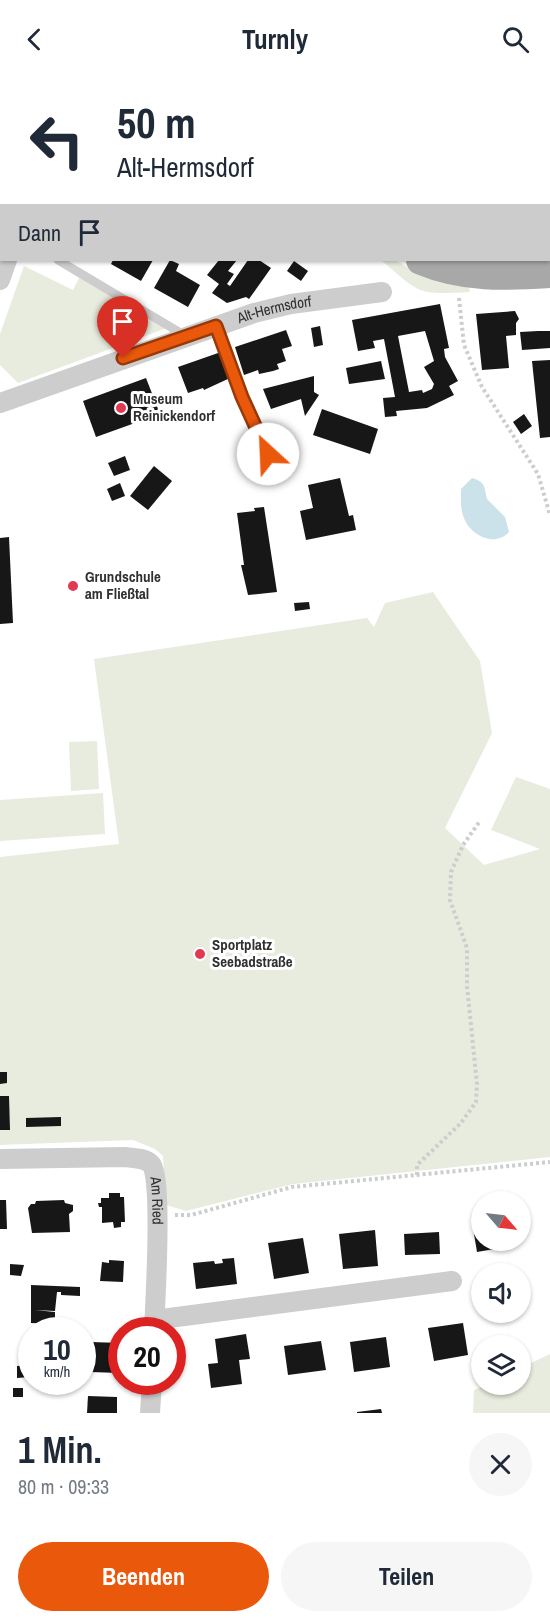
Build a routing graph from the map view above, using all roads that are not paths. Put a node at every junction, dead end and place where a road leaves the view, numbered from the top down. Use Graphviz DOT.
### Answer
graph roads {
  1 [pos="7,261"];
  2 [pos="60,261"];
  3 [pos="424,261"];
  4 [pos="532,272"];
  5 [pos="0,280"];
  6 [pos="382,292"];
  7 [pos="216,326"];
  8 [pos="185,336"];
  9 [pos="0,403"];
  10 [pos="268,454"];
  11 [pos="0,1159"];
  12 [pos="452,1281"];
  13 [pos="154,1317"];
  14 [pos="186,1320"];
  15 [pos="151,1395"];
  16 [pos="150,1413"];
  1 -- 5 [label="street"];
  2 -- 8 [label="lane"];
  3 -- 4 [label="main road"];
  6 -- 7 [label="street, Alt-Hermsdorf"];
  7 -- 8 [label="street, Alt-Hermsdorf"];
  7 -- 10 [label="lane"];
  8 -- 9 [label="street, Alt-Hermsdorf"];
  11 -- 13 [label="street, Am Ried"];
  12 -- 14 [label="street, Am Ried"];
  15 -- 16 [label="street"];
}
